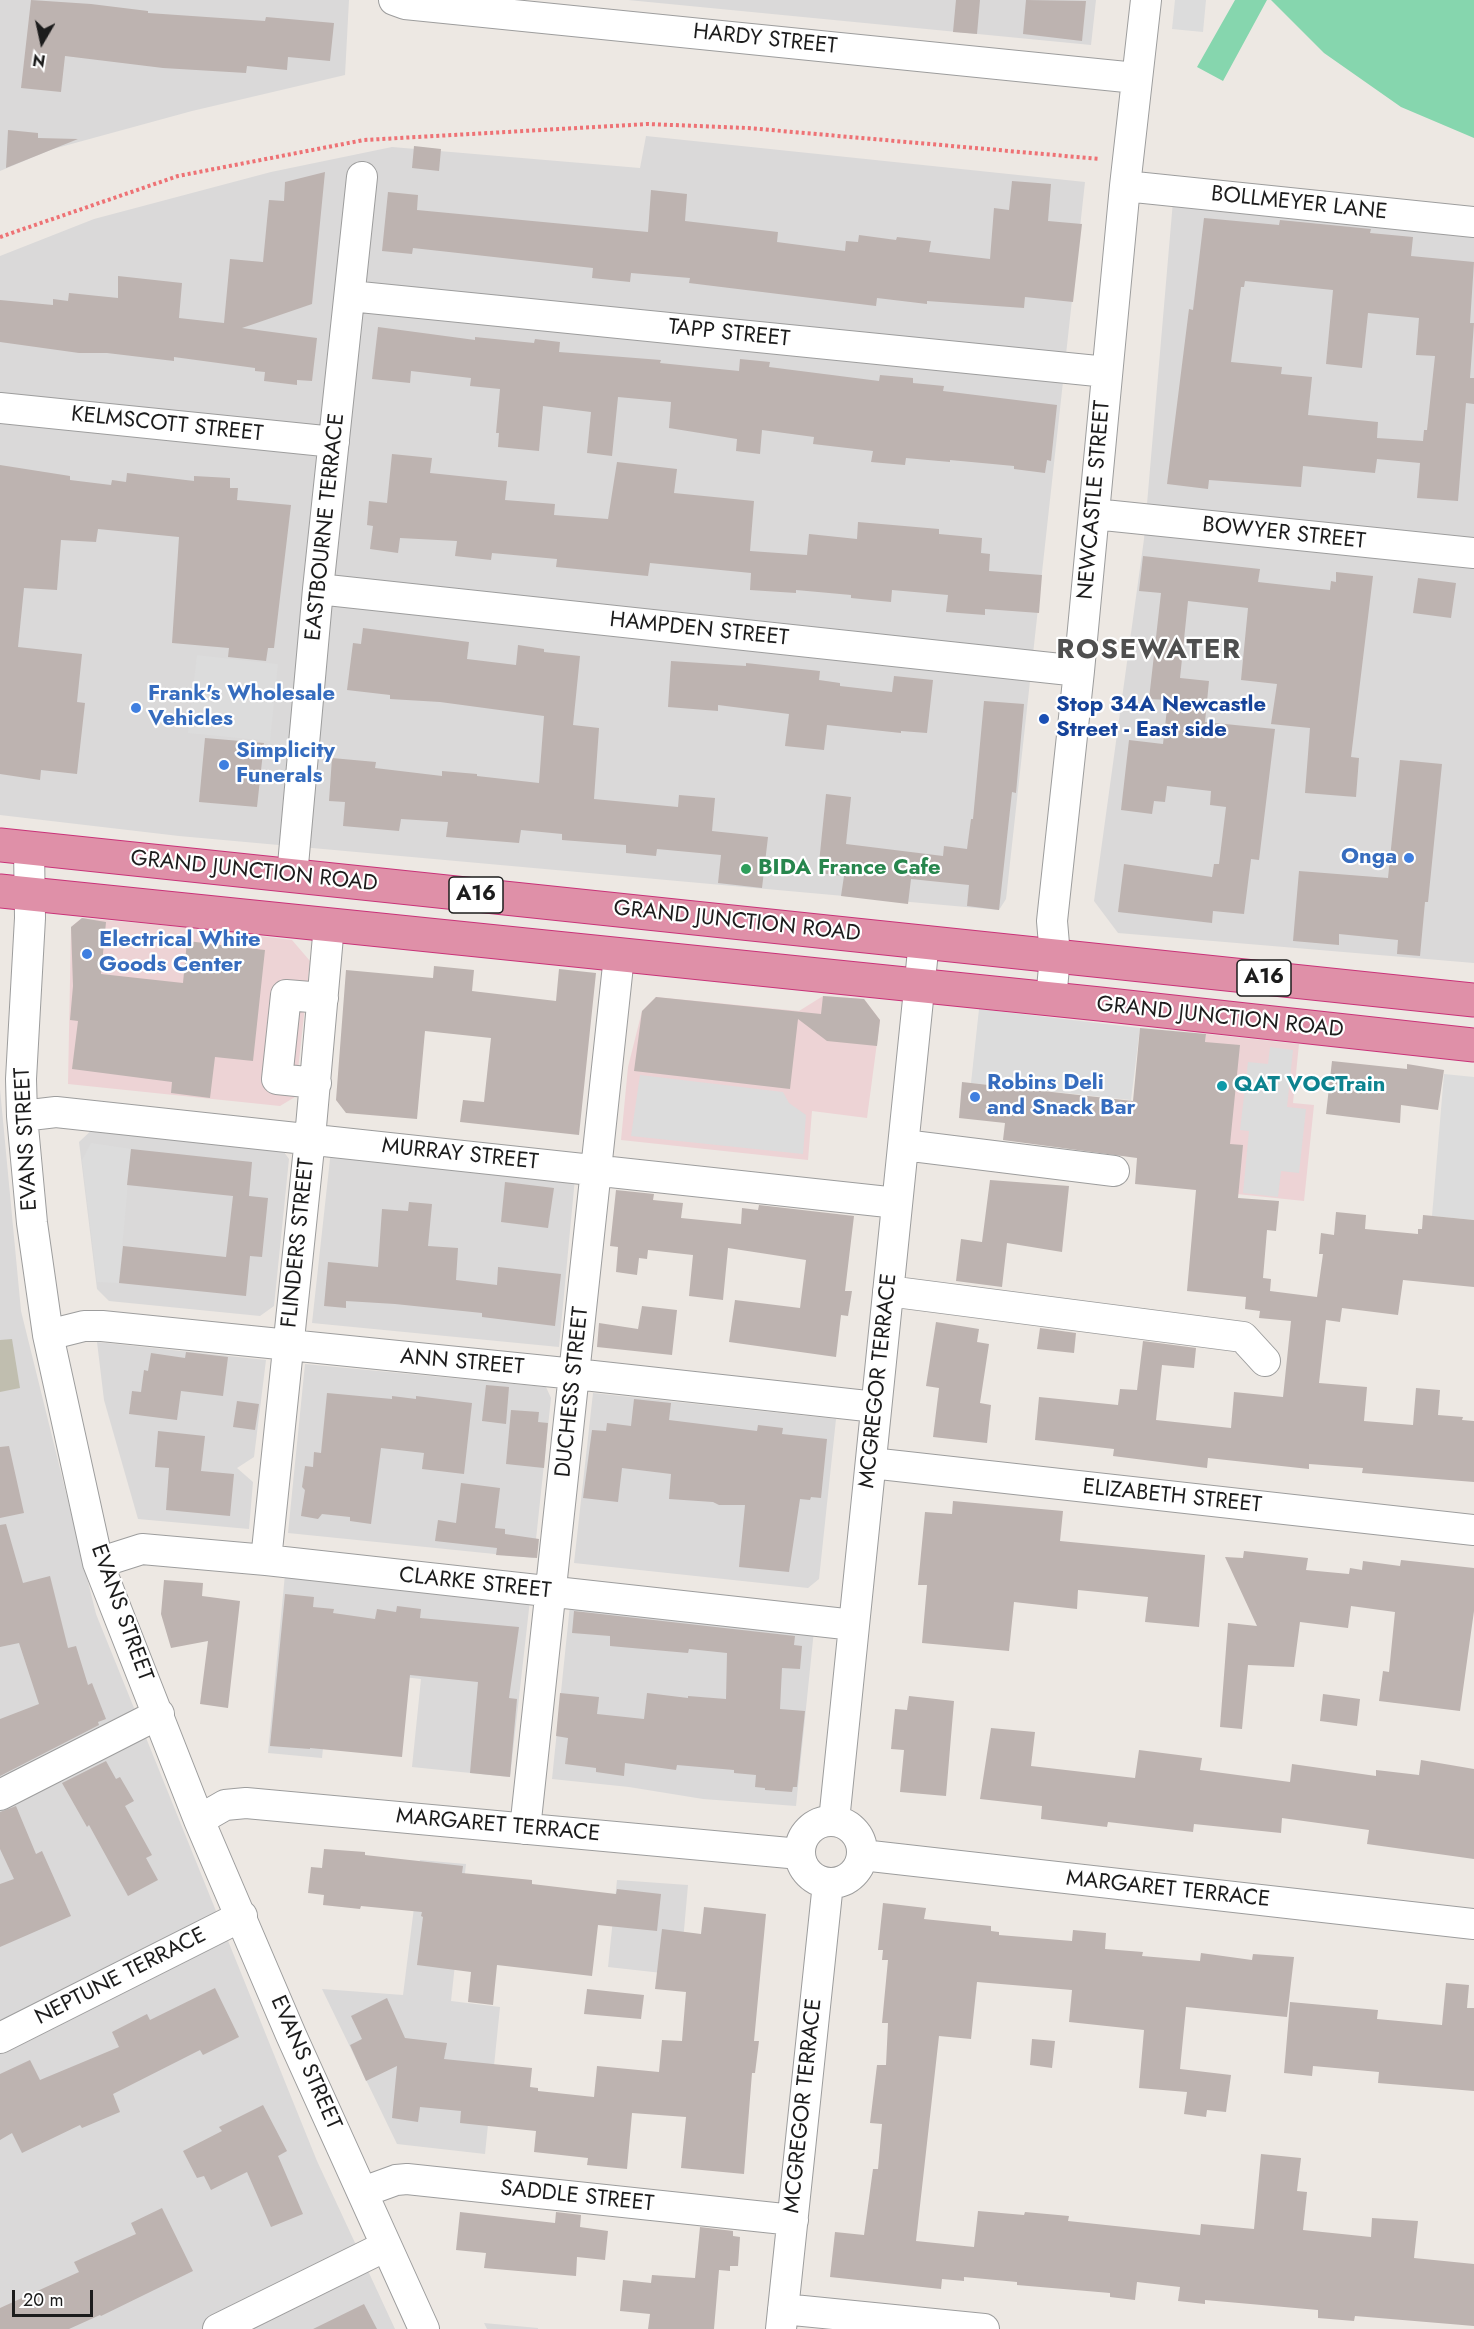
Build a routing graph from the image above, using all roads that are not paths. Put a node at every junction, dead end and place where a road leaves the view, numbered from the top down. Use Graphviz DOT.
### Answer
graph roads {
  1 [pos="394,0"];
  2 [pos="1146,0"];
  3 [pos="1136,78"];
  4 [pos="1126,174"];
  5 [pos="362,177"];
  6 [pos="1474,222"];
  7 [pos="350,296"];
  8 [pos="1107,372"];
  9 [pos="0,408"];
  10 [pos="334,442"];
  11 [pos="1094,514"];
  12 [pos="1474,553"];
  13 [pos="318,589"];
  14 [pos="1079,671"];
  15 [pos="14,846"];
  16 [pos="292,876"];
  17 [pos="14,892"];
  18 [pos="328,925"];
  19 [pos="924,941"];
  20 [pos="619,956"];
  21 [pos="1055,956"];
  22 [pos="920,986"];
  23 [pos="1051,1000"];
  24 [pos="1474,1000"];
  25 [pos="1474,1045"];
  26 [pos="11,1078"];
  27 [pos="22,1116"];
  28 [pos="310,1138"];
  29 [pos="904,1145"];
  30 [pos="596,1171"];
  31 [pos="1114,1171"];
  32 [pos="897,1203"];
  33 [pos="888,1291"];
  34 [pos="48,1335"];
  35 [pos="288,1346"];
  36 [pos="1265,1362"];
  37 [pos="575,1374"];
  38 [pos="876,1407"];
  39 [pos="871,1463"];
  40 [pos="1474,1530"];
  41 [pos="266,1560"];
  42 [pos="99,1563"];
  43 [pos="552,1593"];
  44 [pos="854,1624"];
  45 [pos="159,1714"];
  46 [pos="0,1795"];
  47 [pos="199,1820"];
  48 [pos="834,1821"];
  49 [pos="525,1828"];
  50 [pos="800,1854"];
  51 [pos="862,1855"];
  52 [pos="828,1883"];
  53 [pos="242,1916"];
  54 [pos="1474,1924"];
  55 [pos="0,2038"];
  56 [pos="363,2192"];
  57 [pos="793,2220"];
  58 [pos="386,2246"];
  59 [pos="782,2319"];
  60 [pos="218,2329"];
  61 [pos="424,2329"];
  62 [pos="984,2329"];
  1 -- 3 [label="street, HARDY STREET"];
  2 -- 3 [label="street, NEWCASTLE STREET"];
  3 -- 4 [label="street, NEWCASTLE STREET"];
  4 -- 6 [label="street, BOLLMEYER LANE"];
  4 -- 8 [label="street, NEWCASTLE STREET"];
  5 -- 7 [label="street, EASTBOURNE TERRACE"];
  7 -- 8 [label="street, TAPP STREET"];
  7 -- 10 [label="street, EASTBOURNE TERRACE"];
  8 -- 11 [label="street, NEWCASTLE STREET"];
  9 -- 10 [label="street, KELMSCOTT STREET"];
  10 -- 13 [label="street, EASTBOURNE TERRACE"];
  11 -- 12 [label="street, BOWYER STREET"];
  11 -- 14 [label="street, NEWCASTLE STREET"];
  13 -- 14 [label="street, HAMPDEN STREET"];
  13 -- 16 [label="street, EASTBOURNE TERRACE"];
  14 -- 21 [label="street, NEWCASTLE STREET"];
  15 -- 16 [label="highway, GRAND JUNCTION ROAD / A16"];
  15 -- 17 [label="street, EVANS STREET"];
  16 -- 19 [label="highway, GRAND JUNCTION ROAD / A16"];
  17 -- 18 [label="highway, GRAND JUNCTION ROAD / A16"];
  17 -- 26 [label="street, EVANS STREET"];
  18 -- 20 [label="highway, GRAND JUNCTION ROAD / A16"];
  18 -- 28 [label="street, FLINDERS STREET"];
  19 -- 21 [label="highway, GRAND JUNCTION ROAD / A16"];
  19 -- 22 [label="street, MCGREGOR TERRACE"];
  20 -- 22 [label="highway, GRAND JUNCTION ROAD / A16"];
  20 -- 30 [label="street, DUCHESS STREET"];
  21 -- 23 [label="street, NEWCASTLE STREET"];
  21 -- 24 [label="highway, GRAND JUNCTION ROAD / A16"];
  22 -- 23 [label="highway, GRAND JUNCTION ROAD / A16"];
  22 -- 29 [label="street, MCGREGOR TERRACE"];
  23 -- 25 [label="highway, GRAND JUNCTION ROAD / A16"];
  26 -- 27 [label="street, EVANS STREET"];
  27 -- 28 [label="street, MURRAY STREET"];
  27 -- 34 [label="street, EVANS STREET"];
  28 -- 30 [label="street, MURRAY STREET"];
  28 -- 35 [label="street, FLINDERS STREET"];
  29 -- 31 [label="street"];
  29 -- 32 [label="street, MCGREGOR TERRACE"];
  30 -- 32 [label="street, MURRAY STREET"];
  30 -- 37 [label="street, DUCHESS STREET"];
  32 -- 33 [label="street, MCGREGOR TERRACE"];
  33 -- 36 [label="street"];
  33 -- 38 [label="street, MCGREGOR TERRACE"];
  34 -- 35 [label="street, ANN STREET"];
  34 -- 42 [label="street, EVANS STREET"];
  35 -- 37 [label="street, ANN STREET"];
  35 -- 41 [label="street, FLINDERS STREET"];
  37 -- 38 [label="street, ANN STREET"];
  37 -- 43 [label="street, DUCHESS STREET"];
  38 -- 39 [label="street, MCGREGOR TERRACE"];
  39 -- 40 [label="street, ELIZABETH STREET"];
  39 -- 44 [label="street, MCGREGOR TERRACE"];
  41 -- 42 [label="street, CLARKE STREET"];
  41 -- 43 [label="street, CLARKE STREET"];
  42 -- 45 [label="street, EVANS STREET"];
  43 -- 44 [label="street, CLARKE STREET"];
  43 -- 49 [label="street, DUCHESS STREET"];
  44 -- 48 [label="street, MCGREGOR TERRACE"];
  45 -- 46 [label="street"];
  45 -- 47 [label="street, EVANS STREET"];
  47 -- 49 [label="street, MARGARET TERRACE"];
  47 -- 53 [label="street, EVANS STREET"];
  48 -- 50 [label="street"];
  48 -- 51 [label="street"];
  49 -- 50 [label="street, MARGARET TERRACE"];
  50 -- 52 [label="street"];
  51 -- 52 [label="street"];
  51 -- 54 [label="street, MARGARET TERRACE"];
  52 -- 57 [label="street, MCGREGOR TERRACE"];
  53 -- 55 [label="street, NEPTUNE TERRACE"];
  53 -- 56 [label="street, EVANS STREET"];
  56 -- 57 [label="street, SADDLE STREET"];
  56 -- 58 [label="street, EVANS STREET"];
  57 -- 59 [label="street, MCGREGOR TERRACE"];
  58 -- 60 [label="street"];
  58 -- 61 [label="street, EVANS STREET"];
  59 -- 62 [label="street"];
}
